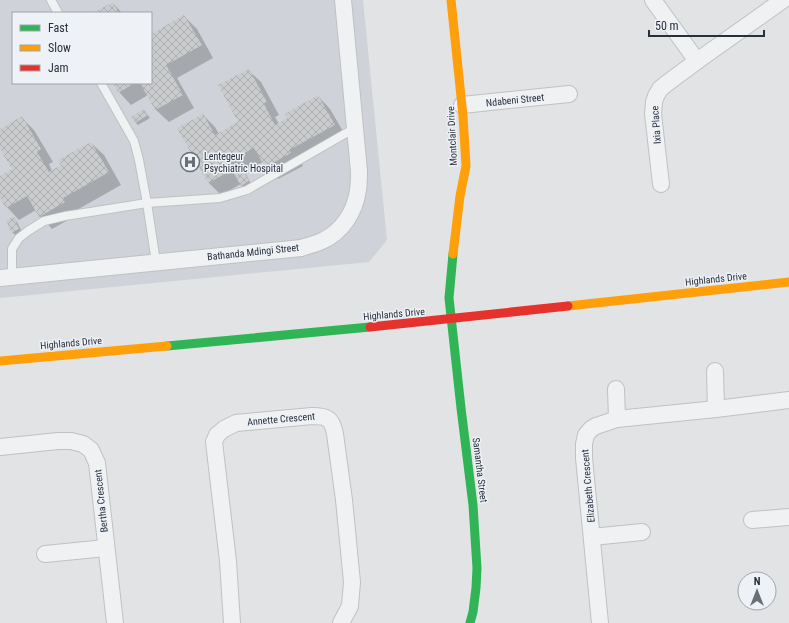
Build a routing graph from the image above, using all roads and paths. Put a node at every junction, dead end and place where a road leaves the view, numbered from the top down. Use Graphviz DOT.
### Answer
graph roads {
  1 [pos="50,0"];
  2 [pos="343,0"];
  3 [pos="451,0"];
  4 [pos="653,0"];
  5 [pos="783,0"];
  6 [pos="57,12"];
  7 [pos="697,61"];
  8 [pos="102,84"];
  9 [pos="568,94"];
  10 [pos="462,105"];
  11 [pos="355,128"];
  12 [pos="661,184"];
  13 [pos="147,203"];
  14 [pos="156,262"];
  15 [pos="6,277"];
  16 [pos="789,282"];
  17 [pos="451,319"];
  18 [pos="0,361"];
  19 [pos="715,372"];
  20 [pos="616,388"];
  21 [pos="789,400"];
  22 [pos="716,409"];
  23 [pos="617,419"];
  24 [pos="0,447"];
  25 [pos="789,517"];
  26 [pos="752,520"];
  27 [pos="642,532"];
  28 [pos="592,537"];
  29 [pos="106,548"];
  30 [pos="45,554"];
  31 [pos="115,623"];
  32 [pos="232,623"];
  33 [pos="341,623"];
  34 [pos="470,623"];
  35 [pos="600,623"];
  1 -- 6 [label="lane"];
  2 -- 11 [label="street, Bathanda Mdingi Street"];
  3 -- 10 [label="main road, Montclair Drive"];
  4 -- 7 [label="street"];
  5 -- 7 [label="street, Ixia Place"];
  7 -- 12 [label="street, Ixia Place"];
  8 -- 13 [label="lane"];
  9 -- 10 [label="street, Ndabeni Street"];
  10 -- 17 [label="main road, Montclair Drive"];
  11 -- 13 [label="lane"];
  11 -- 14 [label="street, Bathanda Mdingi Street"];
  13 -- 14 [label="lane"];
  13 -- 15 [label="lane"];
  14 -- 15 [label="street, Bathanda Mdingi Street"];
  16 -- 17 [label="main road, Highlands Drive"];
  17 -- 18 [label="main road, Highlands Drive"];
  17 -- 34 [label="main road, Samantha Street"];
  19 -- 22 [label="street"];
  20 -- 23 [label="street"];
  21 -- 22 [label="street, Elizabeth Crescent"];
  22 -- 23 [label="street, Elizabeth Crescent"];
  23 -- 28 [label="street, Elizabeth Crescent"];
  24 -- 29 [label="street, Bertha Crescent"];
  25 -- 26 [label="street"];
  27 -- 28 [label="street"];
  28 -- 35 [label="street, Elizabeth Crescent"];
  29 -- 30 [label="street"];
  29 -- 31 [label="street, Bertha Crescent"];
  32 -- 33 [label="street, Annette Crescent"];
}
